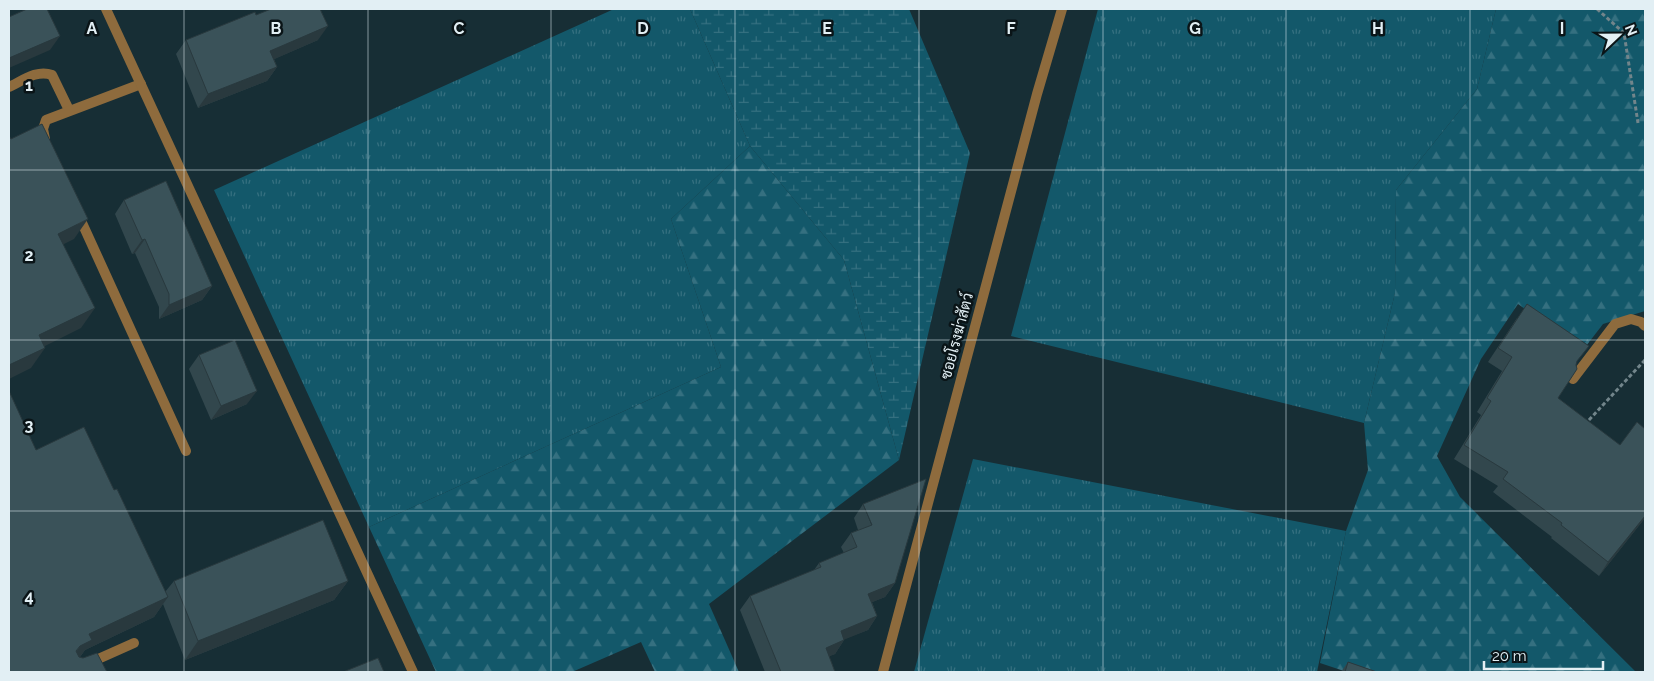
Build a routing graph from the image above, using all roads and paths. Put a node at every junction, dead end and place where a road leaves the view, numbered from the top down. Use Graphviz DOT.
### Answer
graph roads {
  1 [pos="106,9"];
  2 [pos="1062,9"];
  3 [pos="1597,9"];
  4 [pos="141,84"];
  5 [pos="9,87"];
  6 [pos="69,110"];
  7 [pos="1638,123"];
  8 [pos="47,146"];
  9 [pos="76,208"];
  10 [pos="1645,326"];
  11 [pos="1645,360"];
  12 [pos="1573,379"];
  13 [pos="1590,420"];
  14 [pos="186,450"];
  15 [pos="134,642"];
  16 [pos="69,672"];
  17 [pos="413,672"];
  18 [pos="883,672"];
  1 -- 4 [label="street"];
  2 -- 18 [label="street, ซอยโรงฆ่าสัตว์"];
  3 -- 7 [label="path"];
  4 -- 6 [label="street"];
  4 -- 17 [label="street"];
  5 -- 6 [label="street"];
  6 -- 8 [label="street"];
  9 -- 14 [label="street"];
  10 -- 12 [label="street"];
  11 -- 13 [label="path"];
  15 -- 16 [label="street"];
}
